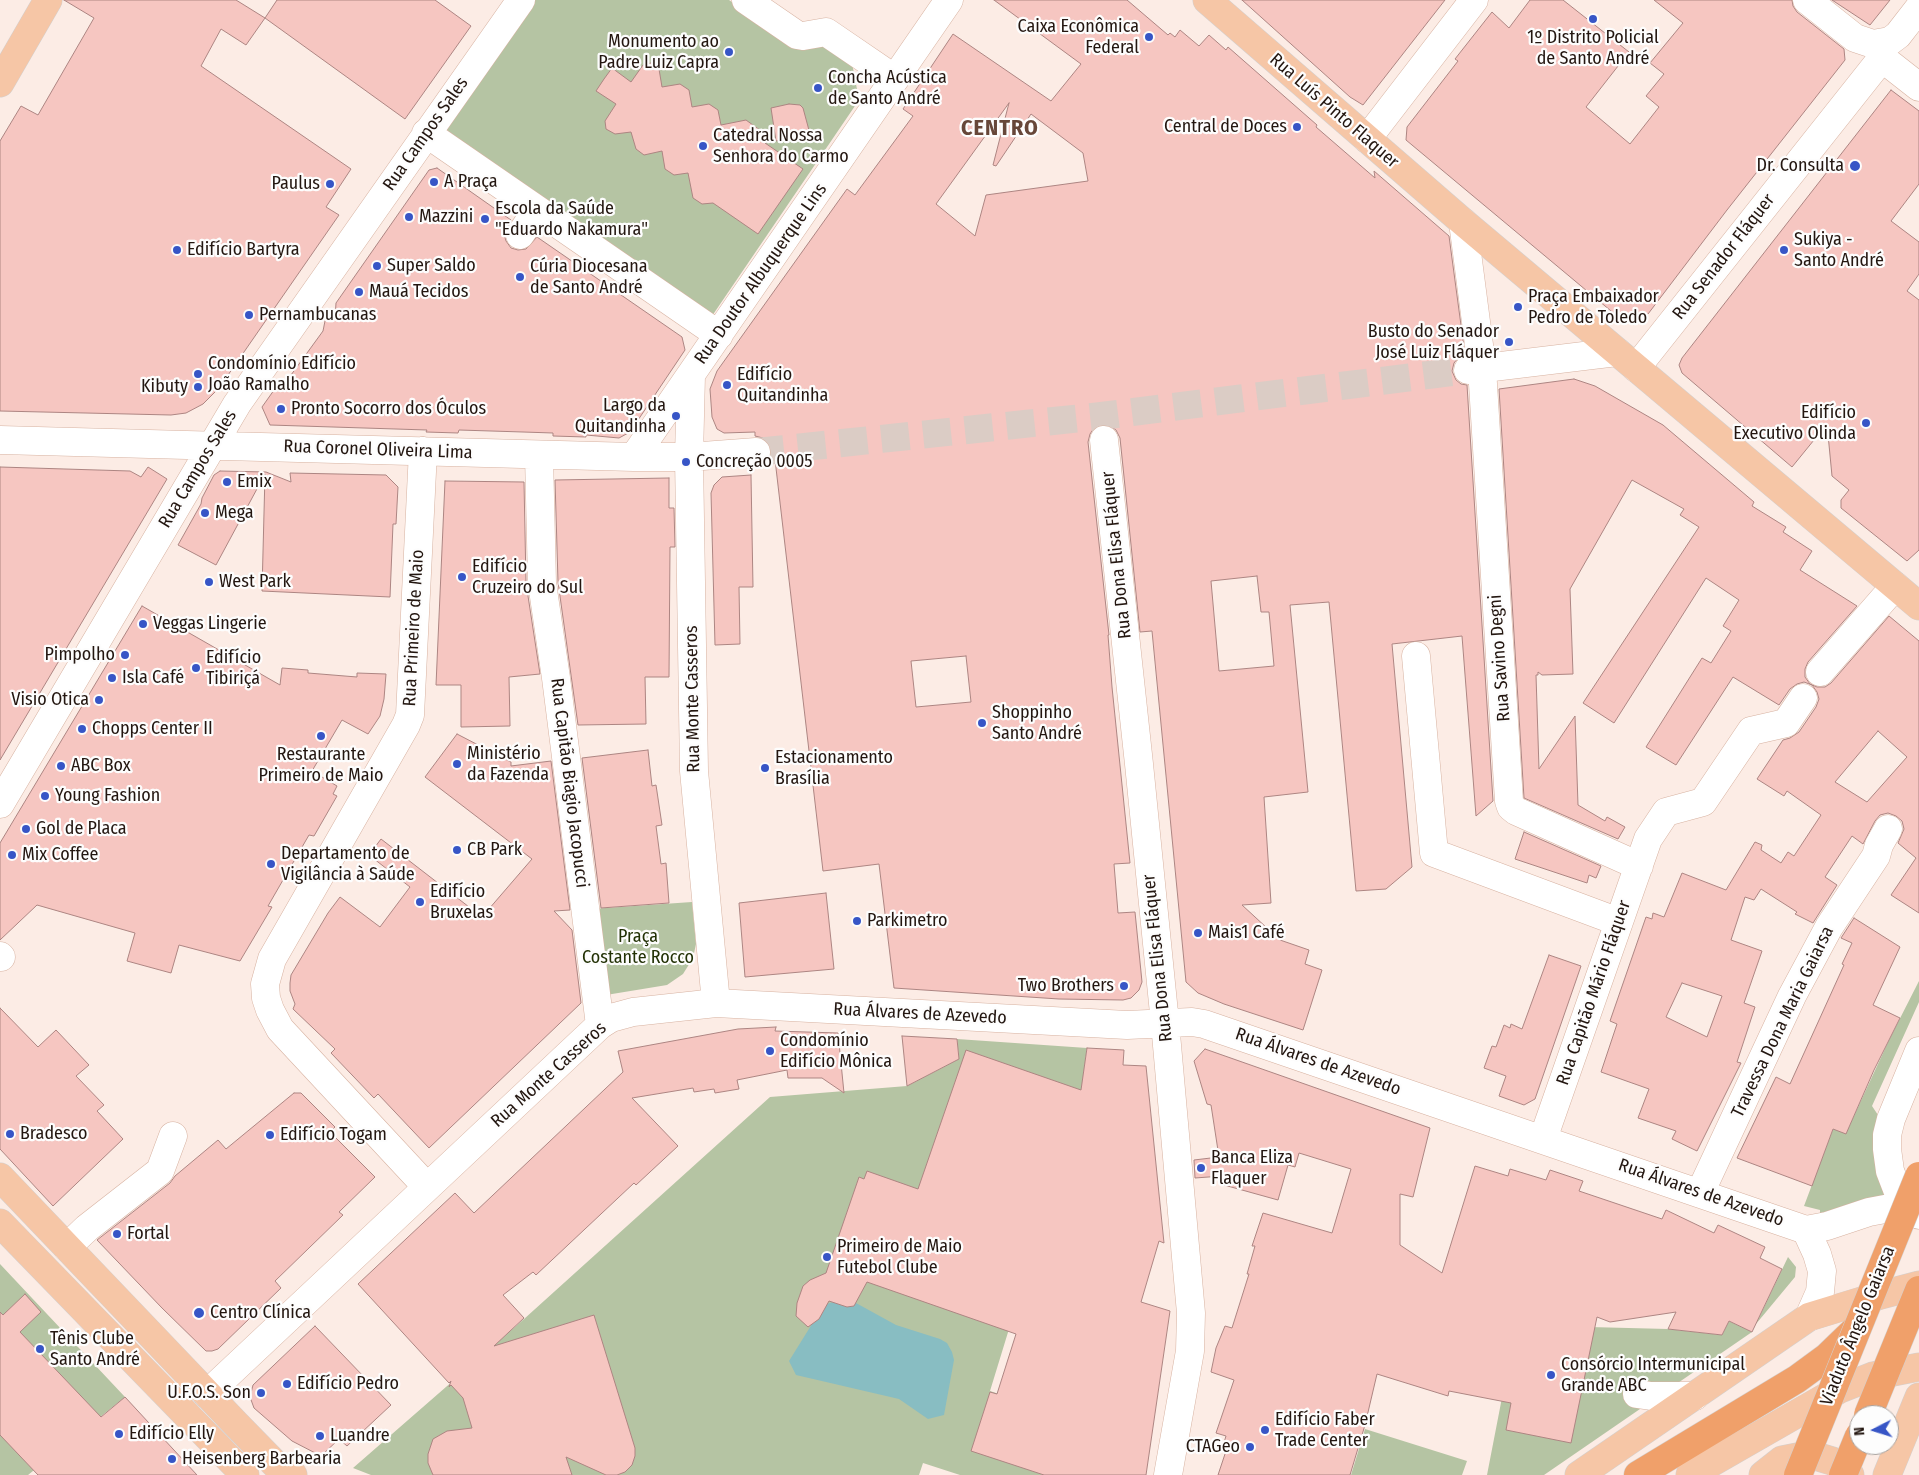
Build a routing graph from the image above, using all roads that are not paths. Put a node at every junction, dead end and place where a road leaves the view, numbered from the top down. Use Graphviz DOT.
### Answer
graph roads {
  1 [pos="48,0"];
  2 [pos="746,0"];
  3 [pos="949,0"];
  4 [pos="1207,0"];
  5 [pos="1474,0"];
  6 [pos="1806,0"];
  7 [pos="508,4"];
  8 [pos="1919,8"];
  9 [pos="1882,51"];
  10 [pos="0,83"];
  11 [pos="1919,87"];
  12 [pos="888,90"];
  13 [pos="426,134"];
  14 [pos="1367,139"];
  15 [pos="537,210"];
  16 [pos="1463,222"];
  17 [pos="520,235"];
  18 [pos="719,335"];
  19 [pos="1626,360"];
  20 [pos="1475,369"];
  21 [pos="691,374"];
  22 [pos="0,440"];
  23 [pos="1104,440"];
  24 [pos="212,445"];
  25 [pos="423,451"];
  26 [pos="756,452"];
  27 [pos="689,456"];
  28 [pos="634,457"];
  29 [pos="539,468"];
  30 [pos="1911,596"];
  31 [pos="1416,656"];
  32 [pos="1820,672"];
  33 [pos="1803,698"];
  34 [pos="0,804"];
  35 [pos="1888,829"];
  36 [pos="1642,857"];
  37 [pos="1619,922"];
  38 [pos="716,1003"];
  39 [pos="1165,1023"];
  40 [pos="600,1025"];
  41 [pos="1919,1051"];
  42 [pos="173,1136"];
  43 [pos="1543,1139"];
  44 [pos="1919,1176"];
  45 [pos="0,1177"];
  46 [pos="428,1187"];
  47 [pos="1700,1193"];
  48 [pos="1912,1210"];
  49 [pos="0,1223"];
  50 [pos="1806,1230"];
  51 [pos="67,1247"];
  52 [pos="1919,1285"];
  53 [pos="1919,1290"];
  54 [pos="1809,1317"];
  55 [pos="1856,1329"];
  56 [pos="1919,1360"];
  57 [pos="1919,1366"];
  58 [pos="1892,1371"];
  59 [pos="207,1394"];
  60 [pos="1636,1394"];
  61 [pos="1696,1396"];
  62 [pos="1919,1396"];
  63 [pos="1872,1405"];
  64 [pos="1851,1455"];
  65 [pos="245,1475"];
  66 [pos="293,1475"];
  67 [pos="1168,1475"];
  68 [pos="1579,1475"];
  69 [pos="1638,1475"];
  70 [pos="1690,1475"];
  71 [pos="1763,1475"];
  72 [pos="1798,1475"];
  73 [pos="1843,1475"];
  74 [pos="1850,1475"];
  75 [pos="1887,1475"];
  1 -- 10 [label="main road"];
  2 -- 12 [label="street"];
  3 -- 12 [label="street, Rua Doutor Albuquerque Lins"];
  4 -- 14 [label="main road, Rua Luís Pinto Flaquer"];
  5 -- 14 [label="street"];
  6 -- 9 [label="street"];
  7 -- 13 [label="street, Rua Campos Sales"];
  8 -- 9 [label="street, Rua Senador Fláquer"];
  9 -- 11 [label="street"];
  9 -- 19 [label="street, Rua Senador Fláquer"];
  12 -- 18 [label="street, Rua Doutor Albuquerque Lins"];
  13 -- 15 [label="street"];
  13 -- 24 [label="street, Rua Campos Sales"];
  14 -- 16 [label="main road, Rua Luís Pinto Flaquer"];
  15 -- 17 [label="street"];
  15 -- 18 [label="street"];
  16 -- 19 [label="main road"];
  16 -- 20 [label="street"];
  18 -- 21 [label="street, Rua Doutor Albuquerque Lins"];
  19 -- 20 [label="street"];
  19 -- 30 [label="main road"];
  20 -- 36 [label="street, Rua Savino Degni"];
  21 -- 27 [label="street"];
  21 -- 28 [label="street"];
  22 -- 24 [label="street, Rua Coronel Oliveira Lima"];
  23 -- 39 [label="street, Rua Dona Elisa Fláquer"];
  24 -- 25 [label="street, Rua Coronel Oliveira Lima"];
  24 -- 34 [label="street, Rua Campos Sales"];
  25 -- 29 [label="street, Rua Coronel Oliveira Lima"];
  25 -- 46 [label="street, Rua Primeiro de Maio"];
  26 -- 27 [label="street, Rua Coronel Oliveira Lima"];
  27 -- 28 [label="street, Rua Coronel Oliveira Lima"];
  27 -- 38 [label="street, Rua Monte Casseros"];
  28 -- 29 [label="street, Rua Coronel Oliveira Lima"];
  29 -- 40 [label="street, Rua Capitão Biagio Jacopucci"];
  30 -- 32 [label="street"];
  31 -- 37 [label="street"];
  33 -- 36 [label="street, Rua Capitão Mário Fláquer"];
  35 -- 47 [label="street, Travessa Dona Maria Gaiarsa"];
  36 -- 37 [label="street, Rua Capitão Mário Fláquer"];
  37 -- 43 [label="street, Rua Capitão Mário Fláquer"];
  38 -- 39 [label="street, Rua Álvares de Azevedo"];
  38 -- 40 [label="street, Rua Monte Casseros"];
  39 -- 43 [label="street, Rua Álvares de Azevedo"];
  39 -- 67 [label="street, Rua Dona Elisa Fláquer"];
  40 -- 46 [label="street, Rua Monte Casseros"];
  41 -- 48 [label="street"];
  42 -- 51 [label="street"];
  43 -- 47 [label="street, Rua Álvares de Azevedo"];
  44 -- 55 [label="highway, Viaduto Ângelo Gaiarsa, bridge"];
  45 -- 51 [label="main road"];
  46 -- 59 [label="street, Rua Monte Casseros"];
  47 -- 50 [label="street, Rua Álvares de Azevedo"];
  48 -- 50 [label="street"];
  49 -- 65 [label="main road"];
  50 -- 54 [label="street, Rua Álvares de Azevedo"];
  51 -- 59 [label="main road"];
  52 -- 54 [label="main road"];
  53 -- 63 [label="highway, bridge"];
  54 -- 61 [label="main road"];
  55 -- 69 [label="highway"];
  55 -- 72 [label="highway, Viaduto Ângelo Gaiarsa, bridge"];
  56 -- 58 [label="street"];
  57 -- 58 [label="main road"];
  58 -- 70 [label="main road"];
  59 -- 66 [label="main road"];
  60 -- 61 [label="street"];
  61 -- 68 [label="main road"];
  62 -- 75 [label="main road"];
  64 -- 73 [label="highway, bridge"];
  71 -- 74 [label="main road"];
}
